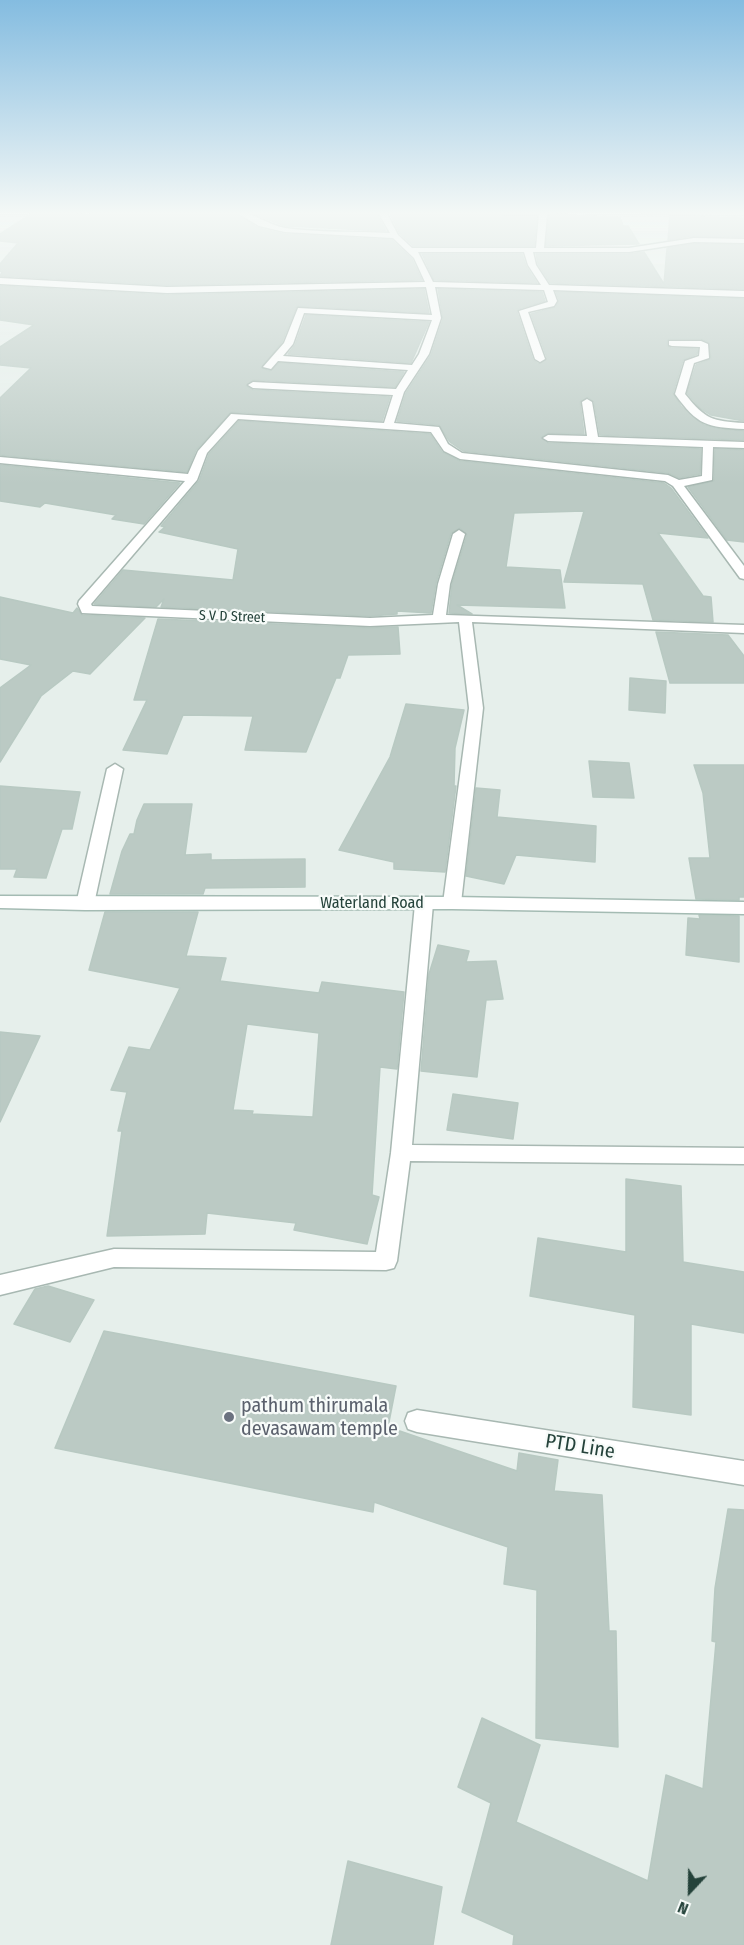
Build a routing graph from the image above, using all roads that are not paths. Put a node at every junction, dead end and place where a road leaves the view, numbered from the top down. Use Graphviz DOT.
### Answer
graph roads {
  1 [pos="434,303"];
  2 [pos="552,303"];
  3 [pos="437,318"];
  4 [pos="672,343"];
  5 [pos="278,358"];
  6 [pos="540,358"];
  7 [pos="268,367"];
  8 [pos="415,368"];
  9 [pos="253,385"];
  10 [pos="399,392"];
  11 [pos="587,402"];
  12 [pos="388,426"];
  13 [pos="744,426"];
  14 [pos="548,438"];
  15 [pos="594,440"];
  16 [pos="708,444"];
  17 [pos="744,445"];
  18 [pos="0,460"];
  19 [pos="194,478"];
  20 [pos="677,484"];
  21 [pos="459,534"];
  22 [pos="744,575"];
  23 [pos="465,618"];
  24 [pos="439,619"];
  25 [pos="744,629"];
  26 [pos="115,769"];
  27 [pos="0,902"];
  28 [pos="452,903"];
  29 [pos="85,904"];
  30 [pos="424,904"];
  31 [pos="744,908"];
  32 [pos="400,1153"];
  33 [pos="744,1156"];
  34 [pos="0,1285"];
  35 [pos="417,1421"];
  36 [pos="744,1473"];
  1 -- 3 [label="street"];
  2 -- 6 [label="street"];
  3 -- 5 [label="street"];
  3 -- 8 [label="street"];
  4 -- 13 [label="street"];
  5 -- 7 [label="street"];
  5 -- 8 [label="street"];
  8 -- 10 [label="street"];
  9 -- 10 [label="street"];
  10 -- 12 [label="street"];
  11 -- 15 [label="street"];
  12 -- 19 [label="street"];
  12 -- 20 [label="street"];
  14 -- 15 [label="street"];
  15 -- 16 [label="street"];
  16 -- 17 [label="street"];
  16 -- 20 [label="street"];
  18 -- 19 [label="street"];
  19 -- 24 [label="street, S V D Street"];
  20 -- 22 [label="street"];
  21 -- 24 [label="street"];
  23 -- 24 [label="street, S V D Street"];
  23 -- 25 [label="street, S V D Street"];
  23 -- 28 [label="street"];
  26 -- 29 [label="street"];
  27 -- 29 [label="street, Waterland Road"];
  28 -- 30 [label="street, Waterland Road"];
  28 -- 31 [label="street, Waterland Road"];
  29 -- 30 [label="street, Waterland Road"];
  30 -- 32 [label="street"];
  32 -- 33 [label="street"];
  32 -- 34 [label="street"];
  35 -- 36 [label="street, PTD Line"];
}
